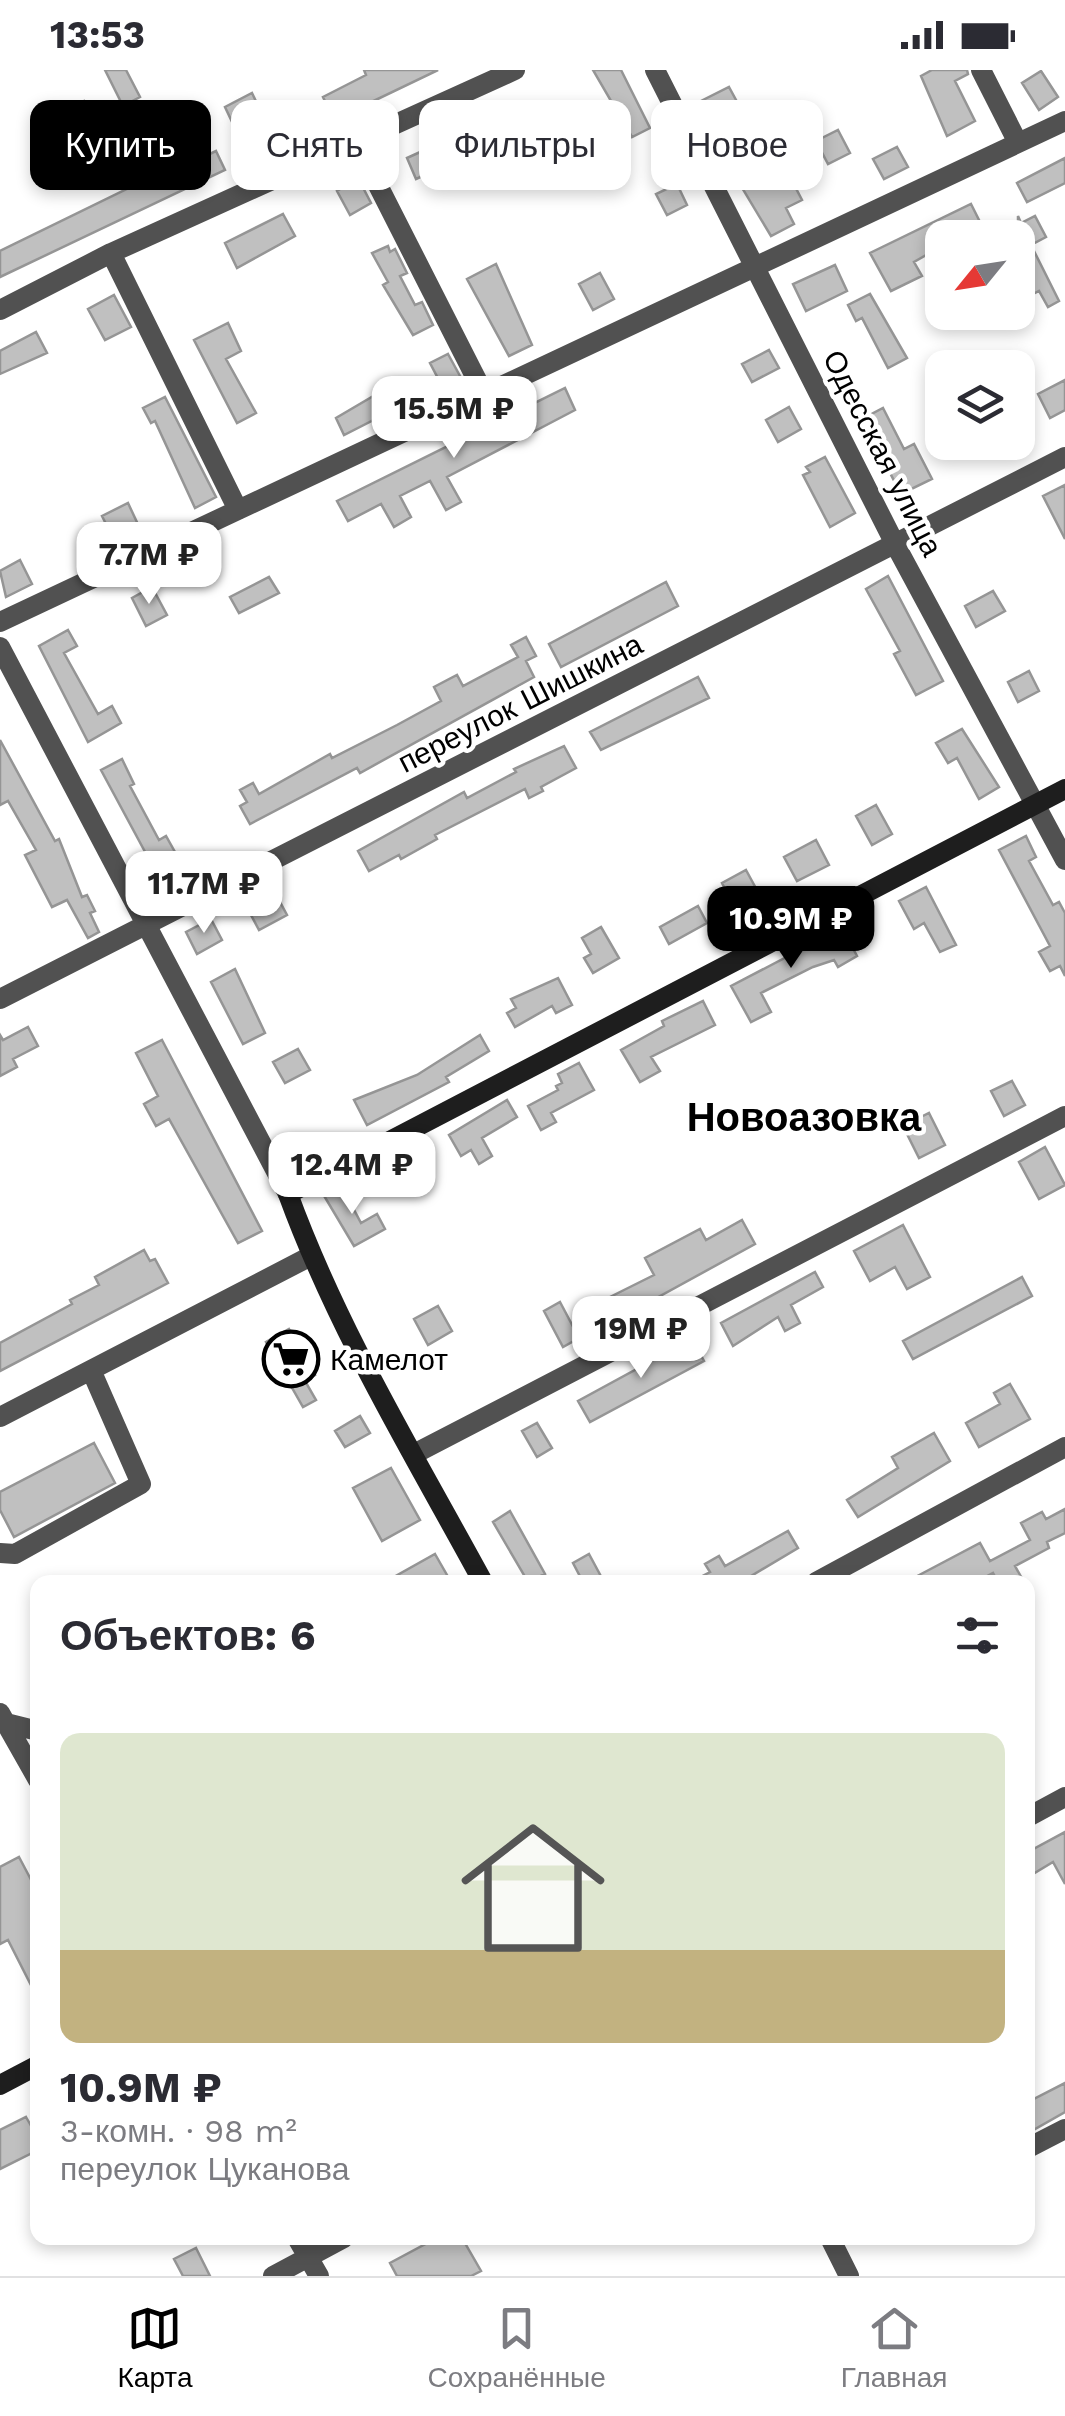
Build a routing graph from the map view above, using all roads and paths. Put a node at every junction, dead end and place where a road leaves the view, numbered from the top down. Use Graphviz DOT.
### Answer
graph roads {
  1 [pos="655,70"];
  2 [pos="982,70"];
  3 [pos="504,72"];
  4 [pos="1065,121"];
  5 [pos="399,122"];
  6 [pos="1017,142"];
  7 [pos="250,190"];
  8 [pos="380,190"];
  9 [pos="111,253"];
  10 [pos="754,266"];
  11 [pos="0,310"];
  12 [pos="484,394"];
  13 [pos="1065,456"];
  14 [pos="238,510"];
  15 [pos="896,546"];
  16 [pos="0,622"];
  17 [pos="0,648"];
  18 [pos="1065,789"];
  19 [pos="1036,804"];
  20 [pos="1065,860"];
  21 [pos="144,926"];
  22 [pos="0,998"];
  23 [pos="1065,1116"];
  24 [pos="288,1194"];
  25 [pos="311,1256"];
  26 [pos="91,1370"];
  27 [pos="0,1417"];
  28 [pos="1065,1446"];
  29 [pos="414,1454"];
  30 [pos="0,1553"];
  31 [pos="479,1575"];
  32 [pos="829,1575"];
  33 [pos="3,1718"];
  34 [pos="30,1728"];
  35 [pos="30,1766"];
  36 [pos="1065,1797"];
  37 [pos="1035,1813"];
  38 [pos="30,2069"];
  39 [pos="0,2084"];
  40 [pos="1065,2129"];
  41 [pos="1035,2144"];
  42 [pos="336,2245"];
  43 [pos="840,2245"];
  44 [pos="314,2266"];
  45 [pos="274,2276"];
  46 [pos="849,2276"];
  1 -- 10 [label="street, Одесская улица"];
  2 -- 6 [label="street"];
  3 -- 5 [label="street"];
  4 -- 6 [label="street"];
  6 -- 10 [label="street"];
  7 -- 9 [label="street"];
  8 -- 12 [label="street"];
  9 -- 11 [label="street"];
  9 -- 14 [label="street"];
  10 -- 12 [label="street"];
  10 -- 15 [label="street, Одесская улица"];
  12 -- 14 [label="street"];
  13 -- 15 [label="street, переулок Шишкина"];
  14 -- 16 [label="street"];
  15 -- 19 [label="street, Одесская улица"];
  15 -- 21 [label="street, переулок Шишкина"];
  17 -- 21 [label="street"];
  18 -- 19 [label="main road"];
  19 -- 20 [label="street, Одесская улица"];
  19 -- 24 [label="main road"];
  21 -- 22 [label="street, переулок Шишкина"];
  21 -- 24 [label="street"];
  23 -- 29 [label="street"];
  24 -- 25 [label="main road"];
  25 -- 26 [label="street"];
  25 -- 29 [label="main road"];
  26 -- 27 [label="street"];
  26 -- 30 [label="street"];
  28 -- 32 [label="street"];
  29 -- 31 [label="main road"];
  33 -- 34 [label="street"];
  33 -- 35 [label="street"];
  36 -- 37 [label="street"];
  38 -- 39 [label="main road"];
  40 -- 41 [label="street"];
  42 -- 44 [label="street"];
  43 -- 46 [label="street"];
  44 -- 45 [label="street"];
}
